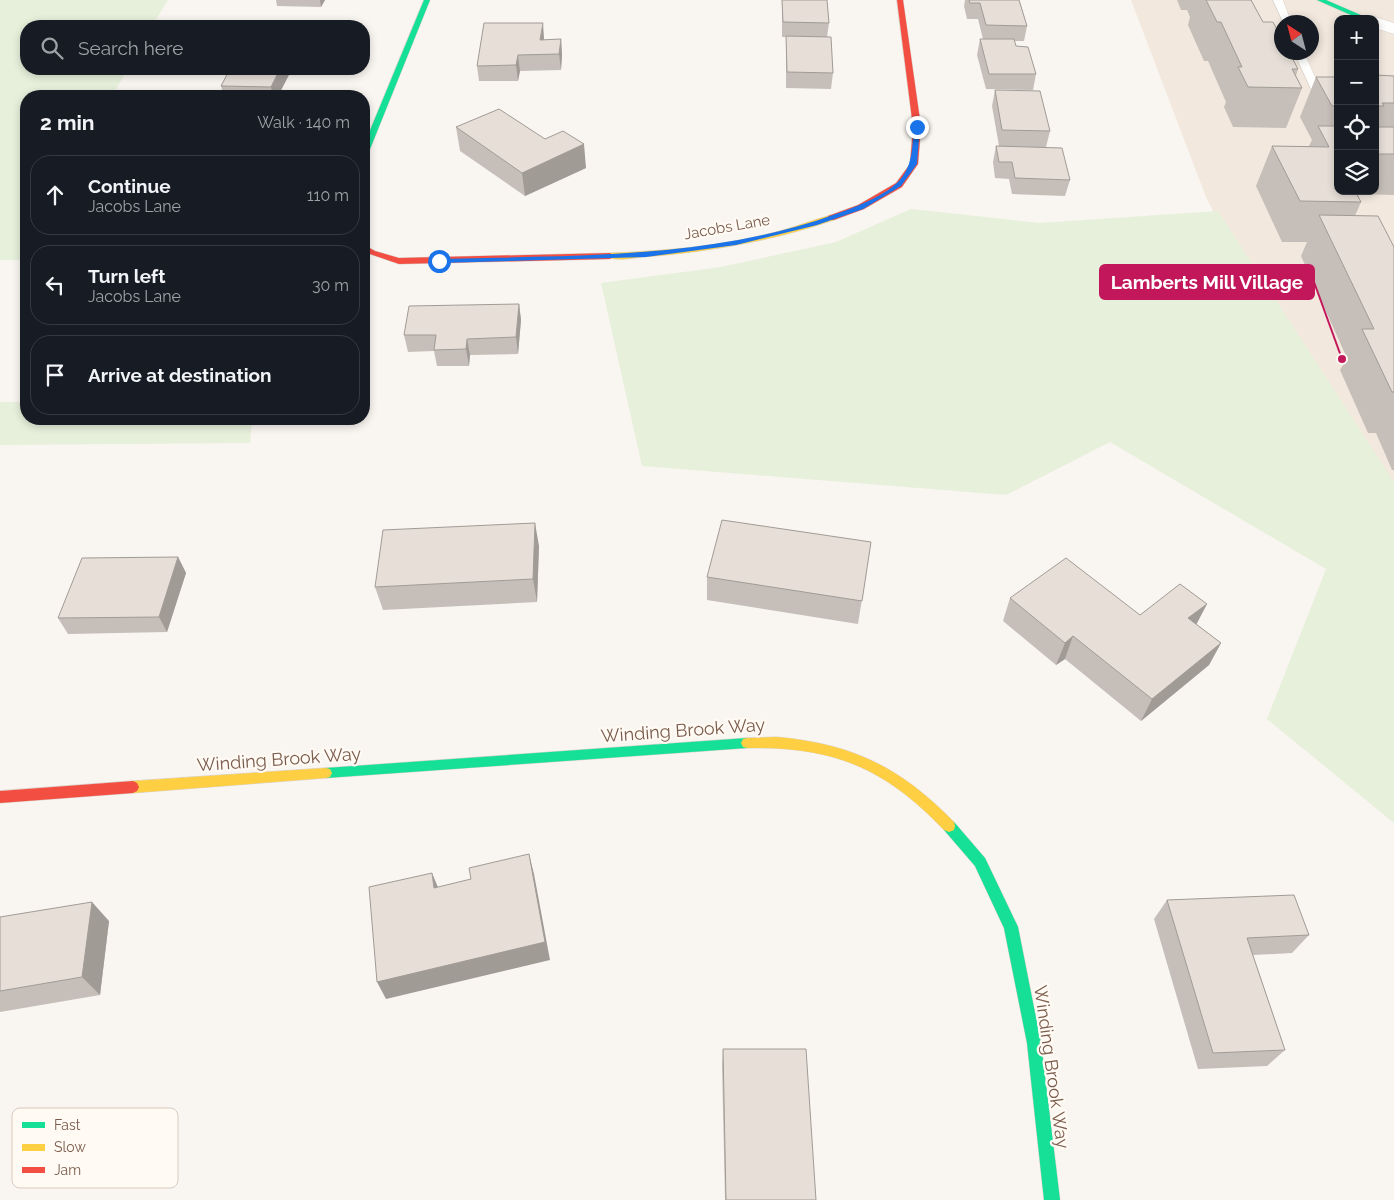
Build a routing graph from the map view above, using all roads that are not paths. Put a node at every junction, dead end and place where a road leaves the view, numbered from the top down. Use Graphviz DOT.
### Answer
graph roads {
  1 [pos="427,0"];
  2 [pos="900,0"];
  3 [pos="1278,0"];
  4 [pos="1320,0"];
  5 [pos="1284,15"];
  6 [pos="1357,15"];
  7 [pos="1379,23"];
  8 [pos="1394,29"];
  9 [pos="1302,60"];
  10 [pos="1334,88"];
  11 [pos="370,139"];
  12 [pos="370,252"];
  13 [pos="0,797"];
  14 [pos="1052,1200"];
  1 -- 11 [label="street"];
  2 -- 12 [label="street, Jacobs Lane"];
  3 -- 5 [label="lane"];
  4 -- 6 [label="street"];
  7 -- 8 [label="street"];
  9 -- 10 [label="lane"];
  13 -- 14 [label="street, Winding Brook Way"];
}
